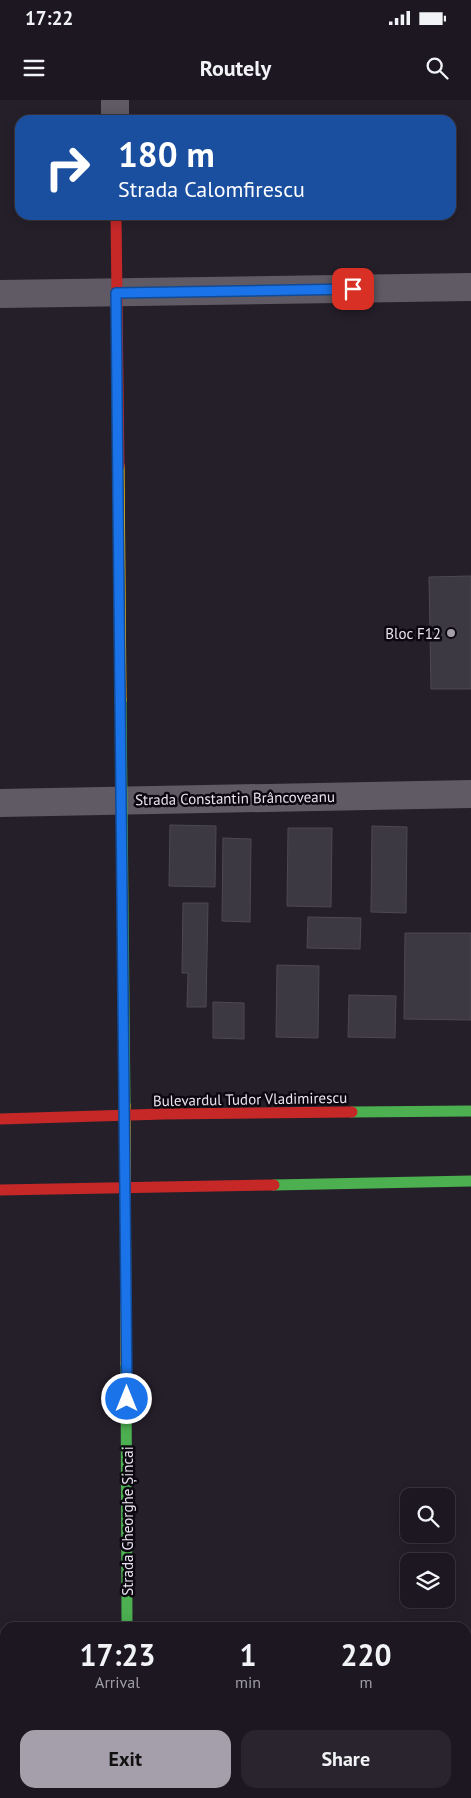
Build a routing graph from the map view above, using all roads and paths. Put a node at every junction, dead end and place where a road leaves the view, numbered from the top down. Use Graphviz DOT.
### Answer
graph roads {
  1 [pos="115,100"];
  2 [pos="115,115"];
  3 [pos="116,220"];
  4 [pos="471,287"];
  5 [pos="116,293"];
  6 [pos="0,294"];
  7 [pos="471,794"];
  8 [pos="121,800"];
  9 [pos="0,802"];
  10 [pos="471,1111"];
  11 [pos="125,1117"];
  12 [pos="0,1119"];
  13 [pos="471,1181"];
  14 [pos="126,1187"];
  15 [pos="0,1190"];
  16 [pos="128,1622"];
  1 -- 2 [label="street"];
  3 -- 5 [label="street, Strada Gheorghe Șincai"];
  4 -- 5 [label="street"];
  5 -- 6 [label="street"];
  5 -- 8 [label="street, Strada Gheorghe Șincai"];
  7 -- 8 [label="street, Strada Constantin Brâncoveanu"];
  8 -- 9 [label="street, Strada Constantin Brâncoveanu"];
  8 -- 11 [label="street, Strada Gheorghe Șincai"];
  10 -- 11 [label="street, Bulevardul Tudor Vladimirescu"];
  11 -- 12 [label="street, Bulevardul Tudor Vladimirescu"];
  11 -- 14 [label="street, Strada Gheorghe Șincai"];
  13 -- 14 [label="street"];
  14 -- 15 [label="street"];
  14 -- 16 [label="street, Strada Gheorghe Șincai"];
}
